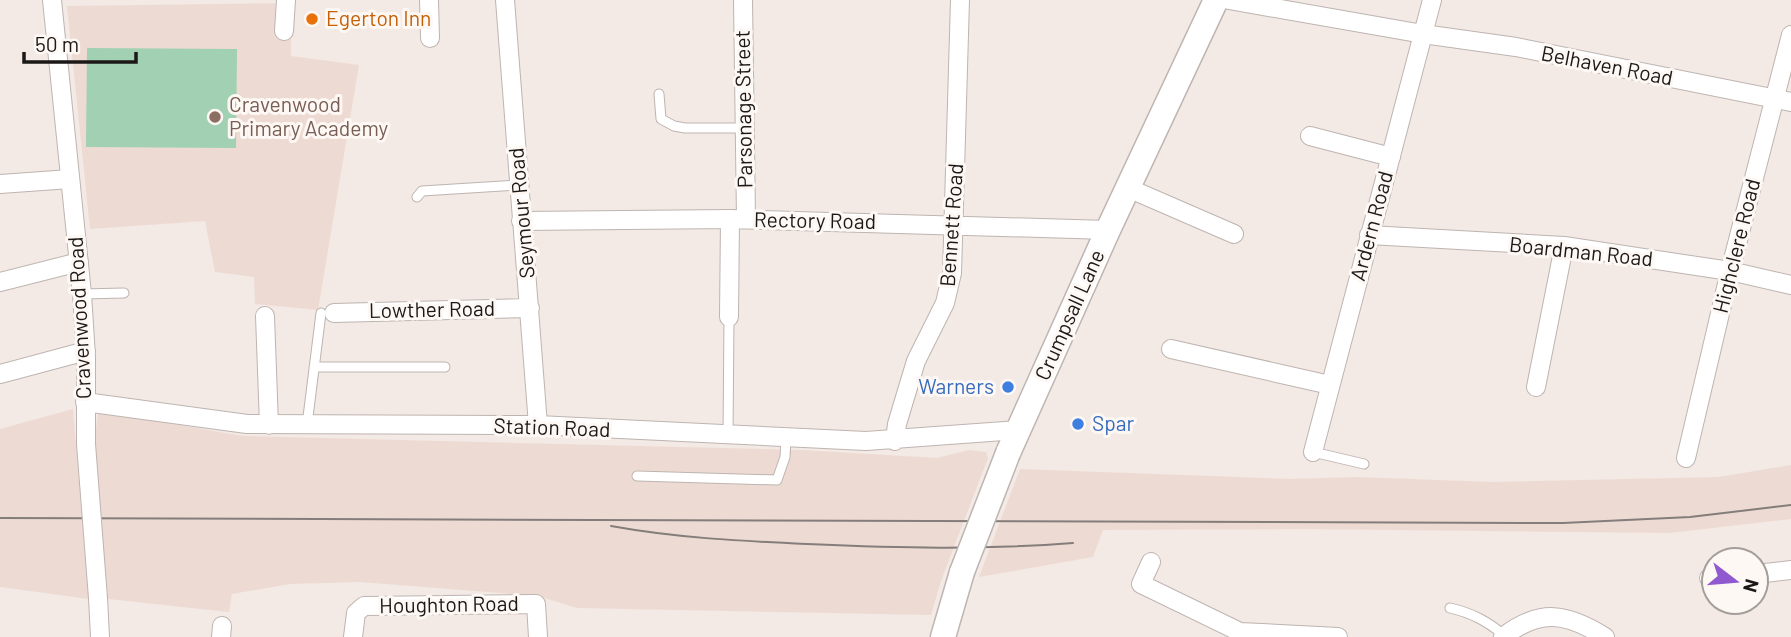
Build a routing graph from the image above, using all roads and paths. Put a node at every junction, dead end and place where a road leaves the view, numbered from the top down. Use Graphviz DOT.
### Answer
graph roads {
  1 [pos="52,0"];
  2 [pos="286,0"];
  3 [pos="429,0"];
  4 [pos="505,0"];
  5 [pos="743,0"];
  6 [pos="960,0"];
  7 [pos="1216,0"];
  8 [pos="1229,0"];
  9 [pos="1432,0"];
  10 [pos="284,31"];
  11 [pos="1423,34"];
  12 [pos="1791,35"];
  13 [pos="430,38"];
  14 [pos="659,94"];
  15 [pos="1783,101"];
  16 [pos="744,128"];
  17 [pos="1310,136"];
  18 [pos="1391,158"];
  19 [pos="70,180"];
  20 [pos="0,184"];
  21 [pos="519,185"];
  22 [pos="1128,188"];
  23 [pos="418,197"];
  24 [pos="738,219"];
  25 [pos="521,221"];
  26 [pos="955,224"];
  27 [pos="1108,230"];
  28 [pos="1234,234"];
  29 [pos="1368,235"];
  30 [pos="1564,246"];
  31 [pos="79,262"];
  32 [pos="1730,271"];
  33 [pos="0,282"];
  34 [pos="1791,285"];
  35 [pos="124,293"];
  36 [pos="82,294"];
  37 [pos="530,308"];
  38 [pos="327,313"];
  39 [pos="265,316"];
  40 [pos="729,317"];
  41 [pos="1171,349"];
  42 [pos="86,351"];
  43 [pos="314,367"];
  44 [pos="445,367"];
  45 [pos="0,374"];
  46 [pos="1330,385"];
  47 [pos="1536,387"];
  48 [pos="85,402"];
  49 [pos="269,425"];
  50 [pos="307,425"];
  51 [pos="538,425"];
  52 [pos="1019,430"];
  53 [pos="728,436"];
  54 [pos="786,439"];
  55 [pos="895,441"];
  56 [pos="1313,452"];
  57 [pos="1686,458"];
  58 [pos="1364,464"];
  59 [pos="637,476"];
  60 [pos="1151,562"];
  61 [pos="1791,570"];
  62 [pos="1770,572"];
  63 [pos="1450,608"];
  64 [pos="1504,636"];
  65 [pos="100,637"];
  66 [pos="353,637"];
  67 [pos="538,637"];
  68 [pos="943,637"];
  69 [pos="1338,637"];
  70 [pos="1605,637"];
  1 -- 19 [label="street, Cravenwood Road"];
  2 -- 10 [label="street"];
  3 -- 13 [label="street"];
  4 -- 21 [label="street, Seymour Road"];
  5 -- 16 [label="street, Parsonage Street"];
  6 -- 26 [label="street, Bennett Road"];
  7 -- 22 [label="street, Crumpsall Lane"];
  8 -- 11 [label="street, Belhaven Road"];
  9 -- 11 [label="street, Ardern Road"];
  11 -- 15 [label="street, Belhaven Road"];
  11 -- 18 [label="street, Ardern Road"];
  12 -- 15 [label="street, Highclere Road"];
  14 -- 16 [label="lane"];
  15 -- 32 [label="street, Highclere Road"];
  16 -- 24 [label="street, Parsonage Street"];
  17 -- 18 [label="street"];
  18 -- 29 [label="street, Ardern Road"];
  19 -- 20 [label="street"];
  19 -- 31 [label="street, Cravenwood Road"];
  21 -- 23 [label="lane"];
  21 -- 25 [label="street, Seymour Road"];
  22 -- 27 [label="street, Crumpsall Lane"];
  22 -- 28 [label="street"];
  24 -- 25 [label="street, Rectory Road"];
  24 -- 26 [label="street, Rectory Road"];
  24 -- 40 [label="street, Parsonage Street"];
  25 -- 37 [label="street, Seymour Road"];
  26 -- 27 [label="street, Rectory Road"];
  26 -- 55 [label="street, Bennett Road"];
  27 -- 52 [label="street, Crumpsall Lane"];
  29 -- 30 [label="street, Boardman Road"];
  29 -- 46 [label="street, Ardern Road"];
  30 -- 32 [label="street, Boardman Road"];
  30 -- 47 [label="street"];
  31 -- 33 [label="street"];
  31 -- 36 [label="street, Cravenwood Road"];
  32 -- 34 [label="street, Boardman Road"];
  32 -- 57 [label="street, Highclere Road"];
  35 -- 36 [label="lane"];
  36 -- 42 [label="street, Cravenwood Road"];
  37 -- 38 [label="street, Lowther Road"];
  37 -- 51 [label="street, Seymour Road"];
  38 -- 43 [label="lane"];
  39 -- 49 [label="street"];
  40 -- 53 [label="lane"];
  41 -- 46 [label="street"];
  42 -- 45 [label="street"];
  42 -- 48 [label="street, Cravenwood Road"];
  43 -- 44 [label="lane"];
  43 -- 50 [label="lane"];
  46 -- 56 [label="street, Ardern Road"];
  48 -- 49 [label="street, Station Road"];
  48 -- 65 [label="street, Cravenwood Road, bridge"];
  49 -- 50 [label="street, Station Road"];
  50 -- 51 [label="street, Station Road"];
  51 -- 53 [label="street, Station Road"];
  52 -- 55 [label="street, Station Road"];
  52 -- 68 [label="street, Crumpsall Lane, bridge"];
  53 -- 54 [label="street, Station Road"];
  54 -- 55 [label="street, Station Road"];
  54 -- 59 [label="lane"];
  56 -- 58 [label="lane"];
  60 -- 69 [label="street"];
  61 -- 62 [label="street"];
  63 -- 64 [label="lane"];
  64 -- 70 [label="street"];
  66 -- 67 [label="street, Houghton Road"];
}
